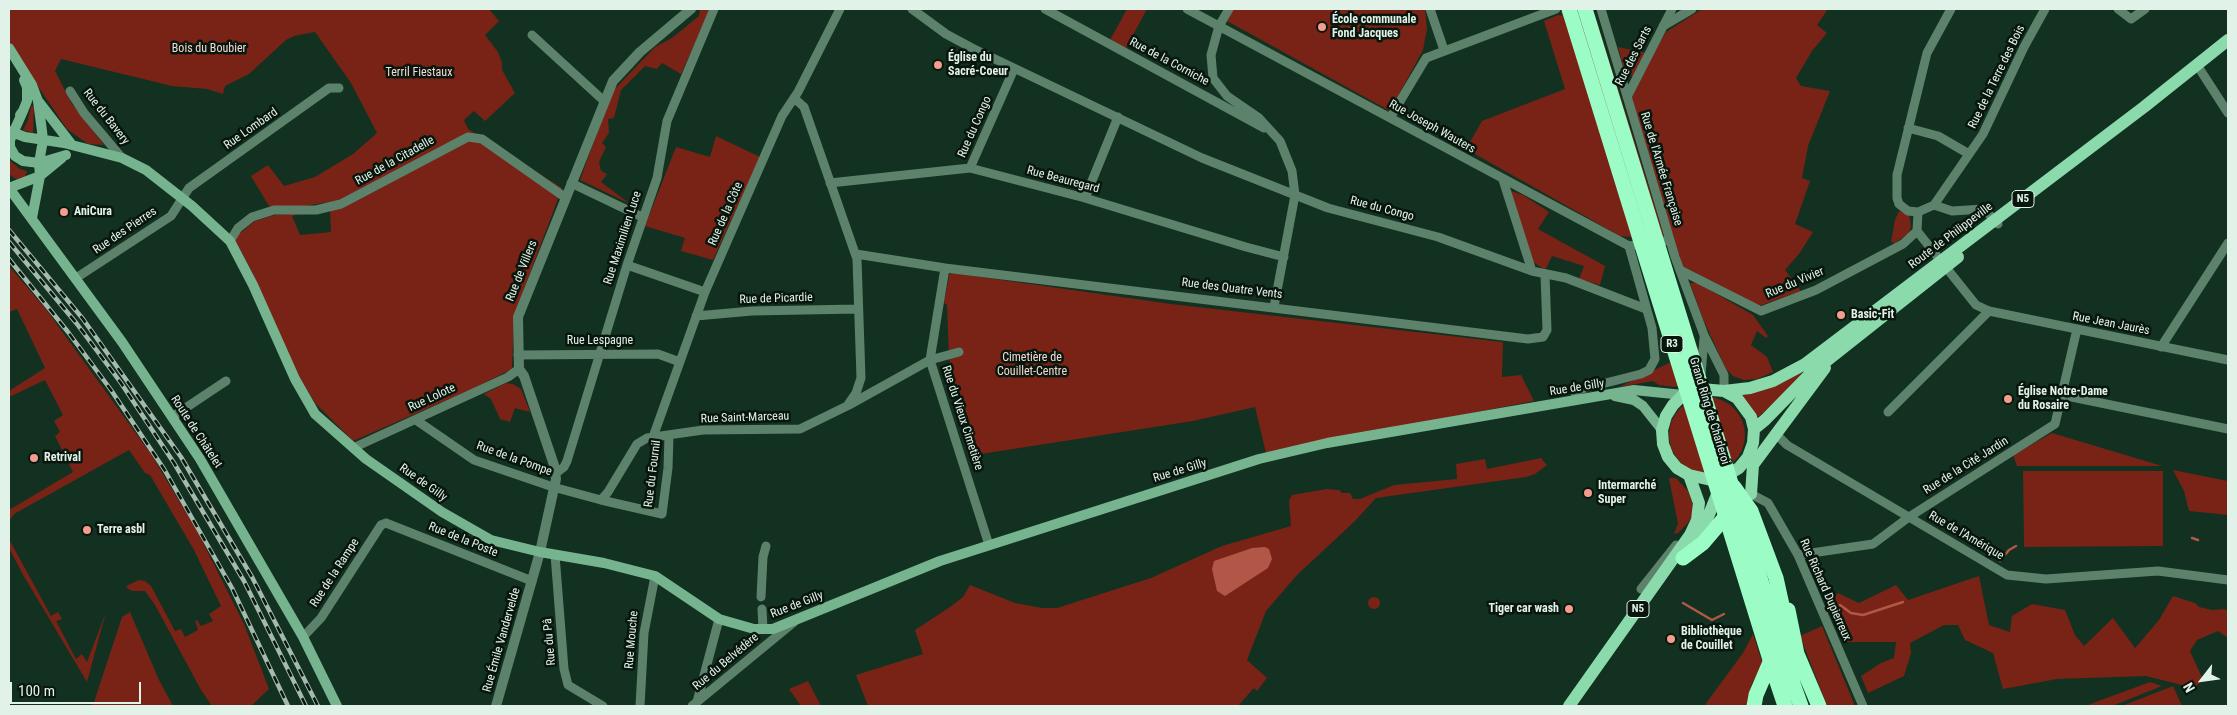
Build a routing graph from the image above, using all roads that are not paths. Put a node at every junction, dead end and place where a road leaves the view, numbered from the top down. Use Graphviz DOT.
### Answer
graph roads {
  1 [pos="691,9"];
  2 [pos="714,9"];
  3 [pos="840,9"];
  4 [pos="912,9"];
  5 [pos="1045,9"];
  6 [pos="1187,9"];
  7 [pos="1229,9"];
  8 [pos="1430,9"];
  9 [pos="1556,9"];
  10 [pos="1569,9"];
  11 [pos="1585,9"];
  12 [pos="1601,9"];
  13 [pos="1672,9"];
  14 [pos="1692,9"];
  15 [pos="1951,9"];
  16 [pos="2045,9"];
  17 [pos="2118,9"];
  18 [pos="2145,9"];
  19 [pos="1219,26"];
  20 [pos="1663,26"];
  21 [pos="532,36"];
  22 [pos="2228,40"];
  23 [pos="2228,47"];
  24 [pos="9,49"];
  25 [pos="1444,50"];
  26 [pos="2198,67"];
  27 [pos="1014,69"];
  28 [pos="339,88"];
  29 [pos="70,91"];
  30 [pos="1627,97"];
  31 [pos="794,98"];
  32 [pos="38,101"];
  33 [pos="604,101"];
  34 [pos="2228,113"];
  35 [pos="1118,117"];
  36 [pos="1390,118"];
  37 [pos="1908,128"];
  38 [pos="10,129"];
  39 [pos="43,140"];
  40 [pos="1280,141"];
  41 [pos="72,145"];
  42 [pos="86,149"];
  43 [pos="1969,154"];
  44 [pos="66,155"];
  45 [pos="122,158"];
  46 [pos="39,163"];
  47 [pos="970,168"];
  48 [pos="40,176"];
  49 [pos="1504,180"];
  50 [pos="571,183"];
  51 [pos="830,183"];
  52 [pos="9,188"];
  53 [pos="1295,195"];
  54 [pos="566,198"];
  55 [pos="1085,198"];
  56 [pos="183,199"];
  57 [pos="1934,205"];
  58 [pos="1918,212"];
  59 [pos="32,218"];
  60 [pos="642,218"];
  61 [pos="1997,222"];
  62 [pos="1916,231"];
  63 [pos="1670,240"];
  64 [pos="230,241"];
  65 [pos="2228,243"];
  66 [pos="1629,246"];
  67 [pos="856,254"];
  68 [pos="1284,257"];
  69 [pos="627,265"];
  70 [pos="1942,265"];
  71 [pos="945,268"];
  72 [pos="1680,270"];
  73 [pos="1532,271"];
  74 [pos="1545,275"];
  75 [pos="76,278"];
  76 [pos="705,292"];
  77 [pos="1274,307"];
  78 [pos="857,309"];
  79 [pos="1646,309"];
  80 [pos="1989,311"];
  81 [pos="696,316"];
  82 [pos="2077,329"];
  83 [pos="1704,335"];
  84 [pos="2161,347"];
  85 [pos="959,352"];
  86 [pos="600,354"];
  87 [pos="518,355"];
  88 [pos="1832,357"];
  89 [pos="930,360"];
  90 [pos="2228,360"];
  91 [pos="680,362"];
  92 [pos="519,369"];
  93 [pos="226,381"];
  94 [pos="1701,389"];
  95 [pos="1724,391"];
  96 [pos="1611,395"];
  97 [pos="1683,395"];
  98 [pos="2062,395"];
  99 [pos="1574,400"];
  100 [pos="847,406"];
  101 [pos="1888,412"];
  102 [pos="172,417"];
  103 [pos="416,420"];
  104 [pos="1754,429"];
  105 [pos="2228,429"];
  106 [pos="1662,430"];
  107 [pos="1775,433"];
  108 [pos="670,436"];
  109 [pos="653,437"];
  110 [pos="353,448"];
  111 [pos="1746,463"];
  112 [pos="555,474"];
  113 [pos="1689,475"];
  114 [pos="1723,477"];
  115 [pos="553,487"];
  116 [pos="1751,494"];
  117 [pos="601,500"];
  118 [pos="1751,512"];
  119 [pos="1909,517"];
  120 [pos="1697,520"];
  121 [pos="386,522"];
  122 [pos="989,545"];
  123 [pos="766,546"];
  124 [pos="540,552"];
  125 [pos="555,555"];
  126 [pos="1798,555"];
  127 [pos="1683,558"];
  128 [pos="655,576"];
  129 [pos="2228,580"];
  130 [pos="532,581"];
  131 [pos="1641,589"];
  132 [pos="762,597"];
  133 [pos="762,609"];
  134 [pos="720,619"];
  135 [pos="798,619"];
  136 [pos="763,629"];
  137 [pos="303,637"];
  138 [pos="1783,677"];
  139 [pos="695,704"];
  140 [pos="337,706"];
  141 [pos="496,706"];
  142 [pos="603,706"];
  143 [pos="640,706"];
  144 [pos="1569,706"];
  145 [pos="1579,706"];
  146 [pos="1754,706"];
  147 [pos="1786,706"];
  148 [pos="1801,706"];
  149 [pos="1818,706"];
  150 [pos="1863,706"];
  1 -- 33 [label="street, Rue de Villers"];
  2 -- 60 [label="street, Rue Maximilien Luce"];
  3 -- 31 [label="street, Rue de la Côte"];
  4 -- 27 [label="street, Rue du Congo"];
  5 -- 40 [label="street, Rue de la Corniche"];
  6 -- 19 [label="street, Rue Joseph Wauters"];
  7 -- 19 [label="street"];
  8 -- 25 [label="street"];
  9 -- 25 [label="street"];
  10 -- 138 [label="highway, Grand Ring de Charleroi / R3, bridge"];
  11 -- 138 [label="highway, Grand Ring de Charleroi / R3, bridge"];
  12 -- 30 [label="street, Rue de l'Armée Française"];
  13 -- 20 [label="street, Rue des Sarts"];
  14 -- 20 [label="street, Rue des Sarts"];
  15 -- 37 [label="street"];
  16 -- 43 [label="street, Rue de la Terre des Bois"];
  17 -- 18 [label="street"];
  19 -- 36 [label="street, Rue Joseph Wauters"];
  19 -- 40 [label="street"];
  20 -- 30 [label="street, Rue des Sarts"];
  21 -- 33 [label="street"];
  22 -- 26 [label="main road, Route de Philippeville / N5"];
  23 -- 26 [label="main road, Route de Philippeville / N5"];
  24 -- 32 [label="main road"];
  24 -- 38 [label="main road"];
  25 -- 36 [label="street"];
  26 -- 34 [label="street"];
  26 -- 61 [label="main road, Route de Philippeville / N5"];
  27 -- 35 [label="street, Rue du Congo"];
  27 -- 47 [label="street, Rue du Congo"];
  28 -- 56 [label="street, Rue Lombard"];
  29 -- 45 [label="street, Rue du Bavery"];
  30 -- 63 [label="street, Rue de l'Armée Française"];
  31 -- 51 [label="street"];
  31 -- 76 [label="street, Rue de la Côte"];
  32 -- 39 [label="main road"];
  32 -- 41 [label="main road"];
  33 -- 50 [label="street, Rue de Villers"];
  35 -- 53 [label="street, Rue du Congo"];
  35 -- 55 [label="street"];
  36 -- 49 [label="street, Rue Joseph Wauters"];
  37 -- 43 [label="street"];
  37 -- 58 [label="street"];
  38 -- 39 [label="main road, Rue de Gilly"];
  38 -- 46 [label="main road"];
  39 -- 41 [label="main road, Rue de Gilly"];
  39 -- 46 [label="main road"];
  40 -- 53 [label="street"];
  41 -- 42 [label="main road, Rue de Gilly"];
  42 -- 44 [label="main road"];
  42 -- 45 [label="main road, Rue de Gilly"];
  43 -- 57 [label="street, Rue de la Terre des Bois"];
  44 -- 46 [label="main road"];
  44 -- 48 [label="main road"];
  45 -- 56 [label="main road, Rue de Gilly"];
  46 -- 48 [label="main road"];
  47 -- 51 [label="street, Rue Beauregard"];
  47 -- 55 [label="street, Rue Beauregard"];
  48 -- 52 [label="main road"];
  48 -- 59 [label="main road"];
  49 -- 66 [label="street, Rue Joseph Wauters"];
  49 -- 73 [label="street"];
  50 -- 54 [label="street, Rue de Villers"];
  50 -- 60 [label="street"];
  51 -- 67 [label="street"];
  52 -- 59 [label="main road, Route de Châtelet"];
  53 -- 68 [label="street"];
  53 -- 73 [label="street, Rue du Congo"];
  54 -- 64 [label="street, Rue de la Citadelle"];
  54 -- 87 [label="street, Rue de Villers"];
  55 -- 68 [label="street, Rue Beauregard"];
  56 -- 64 [label="main road, Rue de Gilly"];
  56 -- 75 [label="street, Rue des Pierres"];
  57 -- 58 [label="street"];
  57 -- 61 [label="street"];
  58 -- 62 [label="street"];
  59 -- 75 [label="main road, Route de Châtelet"];
  60 -- 69 [label="street, Rue Maximilien Luce"];
  61 -- 70 [label="main road, Route de Philippeville / N5"];
  62 -- 70 [label="street"];
  62 -- 72 [label="street, Rue du Vivier"];
  63 -- 66 [label="street"];
  63 -- 72 [label="street, Rue de l'Armée Française"];
  64 -- 110 [label="main road, Rue de Gilly"];
  65 -- 84 [label="street"];
  66 -- 79 [label="street"];
  67 -- 71 [label="street, Rue des Quatre Vents"];
  67 -- 78 [label="street"];
  68 -- 77 [label="street"];
  69 -- 76 [label="street"];
  69 -- 86 [label="street, Rue Maximilien Luce"];
  70 -- 80 [label="street, Rue Jean Jaurès"];
  70 -- 88 [label="main road, Route de Philippeville / N5"];
  70 -- 95 [label="main road, Route de Philippeville / N5"];
  71 -- 77 [label="street, Rue des Quatre Vents"];
  71 -- 89 [label="street, Rue du Vieux Cimetière"];
  72 -- 83 [label="street, Rue de l'Armée Française"];
  73 -- 74 [label="street, Rue du Congo"];
  74 -- 77 [label="street, Rue des Quatre Vents"];
  74 -- 79 [label="street, Rue du Congo"];
  75 -- 102 [label="main road, Route de Châtelet"];
  76 -- 81 [label="street, Rue de la Côte"];
  78 -- 81 [label="street, Rue de Picardie"];
  78 -- 100 [label="street"];
  79 -- 99 [label="street"];
  80 -- 82 [label="street, Rue Jean Jaurès"];
  80 -- 101 [label="street"];
  81 -- 91 [label="street, Rue de la Côte"];
  82 -- 84 [label="street, Rue Jean Jaurès"];
  82 -- 98 [label="street, Rue de la Cité Jardin"];
  83 -- 94 [label="street, Rue de l'Armée Française"];
  83 -- 95 [label="street, Rue de l'Armée Française"];
  84 -- 90 [label="street, Rue Jean Jaurès"];
  85 -- 89 [label="street, Rue Saint-Marceau"];
  86 -- 87 [label="street, Rue Lespagne"];
  86 -- 91 [label="street, Rue Lespagne"];
  86 -- 112 [label="street, Rue Maximilien Luce"];
  87 -- 92 [label="street, Rue de Villers"];
  88 -- 104 [label="main road, Route de Philippeville / N5"];
  88 -- 107 [label="main road, N5"];
  89 -- 100 [label="street, Rue Saint-Marceau"];
  89 -- 122 [label="street, Rue du Vieux Cimetière"];
  91 -- 109 [label="street, Rue de la Côte"];
  92 -- 103 [label="street, Rue Lolote"];
  92 -- 112 [label="street, Rue de Villers"];
  93 -- 102 [label="street"];
  94 -- 95 [label="main road, Route de Philippeville / N5"];
  94 -- 97 [label="main road, Route de Philippeville / N5"];
  95 -- 104 [label="main road"];
  96 -- 97 [label="main road, Rue de Gilly"];
  96 -- 99 [label="main road, Rue de Gilly"];
  96 -- 106 [label="main road"];
  97 -- 106 [label="main road"];
  98 -- 105 [label="street"];
  98 -- 119 [label="street, Rue de la Cité Jardin"];
  99 -- 122 [label="main road, Rue de Gilly"];
  100 -- 108 [label="street, Rue Saint-Marceau"];
  102 -- 137 [label="main road, Route de Châtelet"];
  103 -- 110 [label="street, Rue Lolote"];
  103 -- 115 [label="street, Rue de la Pompe"];
  104 -- 111 [label="main road, N5"];
  106 -- 113 [label="main road, N5"];
  107 -- 111 [label="main road, N5"];
  107 -- 119 [label="street, Rue de l'Amérique"];
  108 -- 109 [label="street, Rue Saint-Marceau"];
  108 -- 117 [label="street, Rue du Fournil"];
  109 -- 117 [label="street"];
  110 -- 124 [label="main road, Rue de Gilly"];
  111 -- 114 [label="main road, N5"];
  111 -- 116 [label="main road, N5"];
  111 -- 116 [label="main road"];
  112 -- 115 [label="street, Rue de Villers"];
  113 -- 114 [label="main road, N5"];
  113 -- 120 [label="main road, N5"];
  114 -- 118 [label="highway"];
  114 -- 127 [label="main road, N5"];
  115 -- 117 [label="street"];
  115 -- 124 [label="street, Rue de Villers"];
  116 -- 126 [label="street, Rue Richard Dupierreux"];
  116 -- 149 [label="highway"];
  118 -- 127 [label="highway"];
  118 -- 146 [label="highway"];
  119 -- 126 [label="street, Rue de la Cité Jardin"];
  119 -- 129 [label="street, Rue de l'Amérique"];
  120 -- 131 [label="street"];
  120 -- 144 [label="main road, N5"];
  121 -- 130 [label="street, Rue de la Poste"];
  121 -- 137 [label="street, Rue de la Rampe"];
  122 -- 135 [label="main road, Rue de Gilly"];
  123 -- 132 [label="street"];
  124 -- 125 [label="main road, Rue de Gilly"];
  124 -- 130 [label="street, Rue de Villers"];
  125 -- 128 [label="main road, Rue de Gilly"];
  125 -- 142 [label="street, Rue du Pâ"];
  126 -- 150 [label="street, Rue Richard Dupierreux"];
  127 -- 145 [label="main road, N5"];
  128 -- 134 [label="main road, Rue de Gilly"];
  128 -- 143 [label="street, Rue Mouche"];
  130 -- 141 [label="street, Rue Émile Vandervelde"];
  133 -- 136 [label="street"];
  134 -- 136 [label="main road, Rue de Gilly"];
  134 -- 139 [label="street"];
  135 -- 136 [label="main road, Rue de Gilly"];
  135 -- 139 [label="street, Rue du Belvédère"];
  137 -- 140 [label="main road, Route de Châtelet"];
  138 -- 147 [label="highway, Grand Ring de Charleroi / R3"];
  138 -- 148 [label="highway, Grand Ring de Charleroi / R3"];
}
